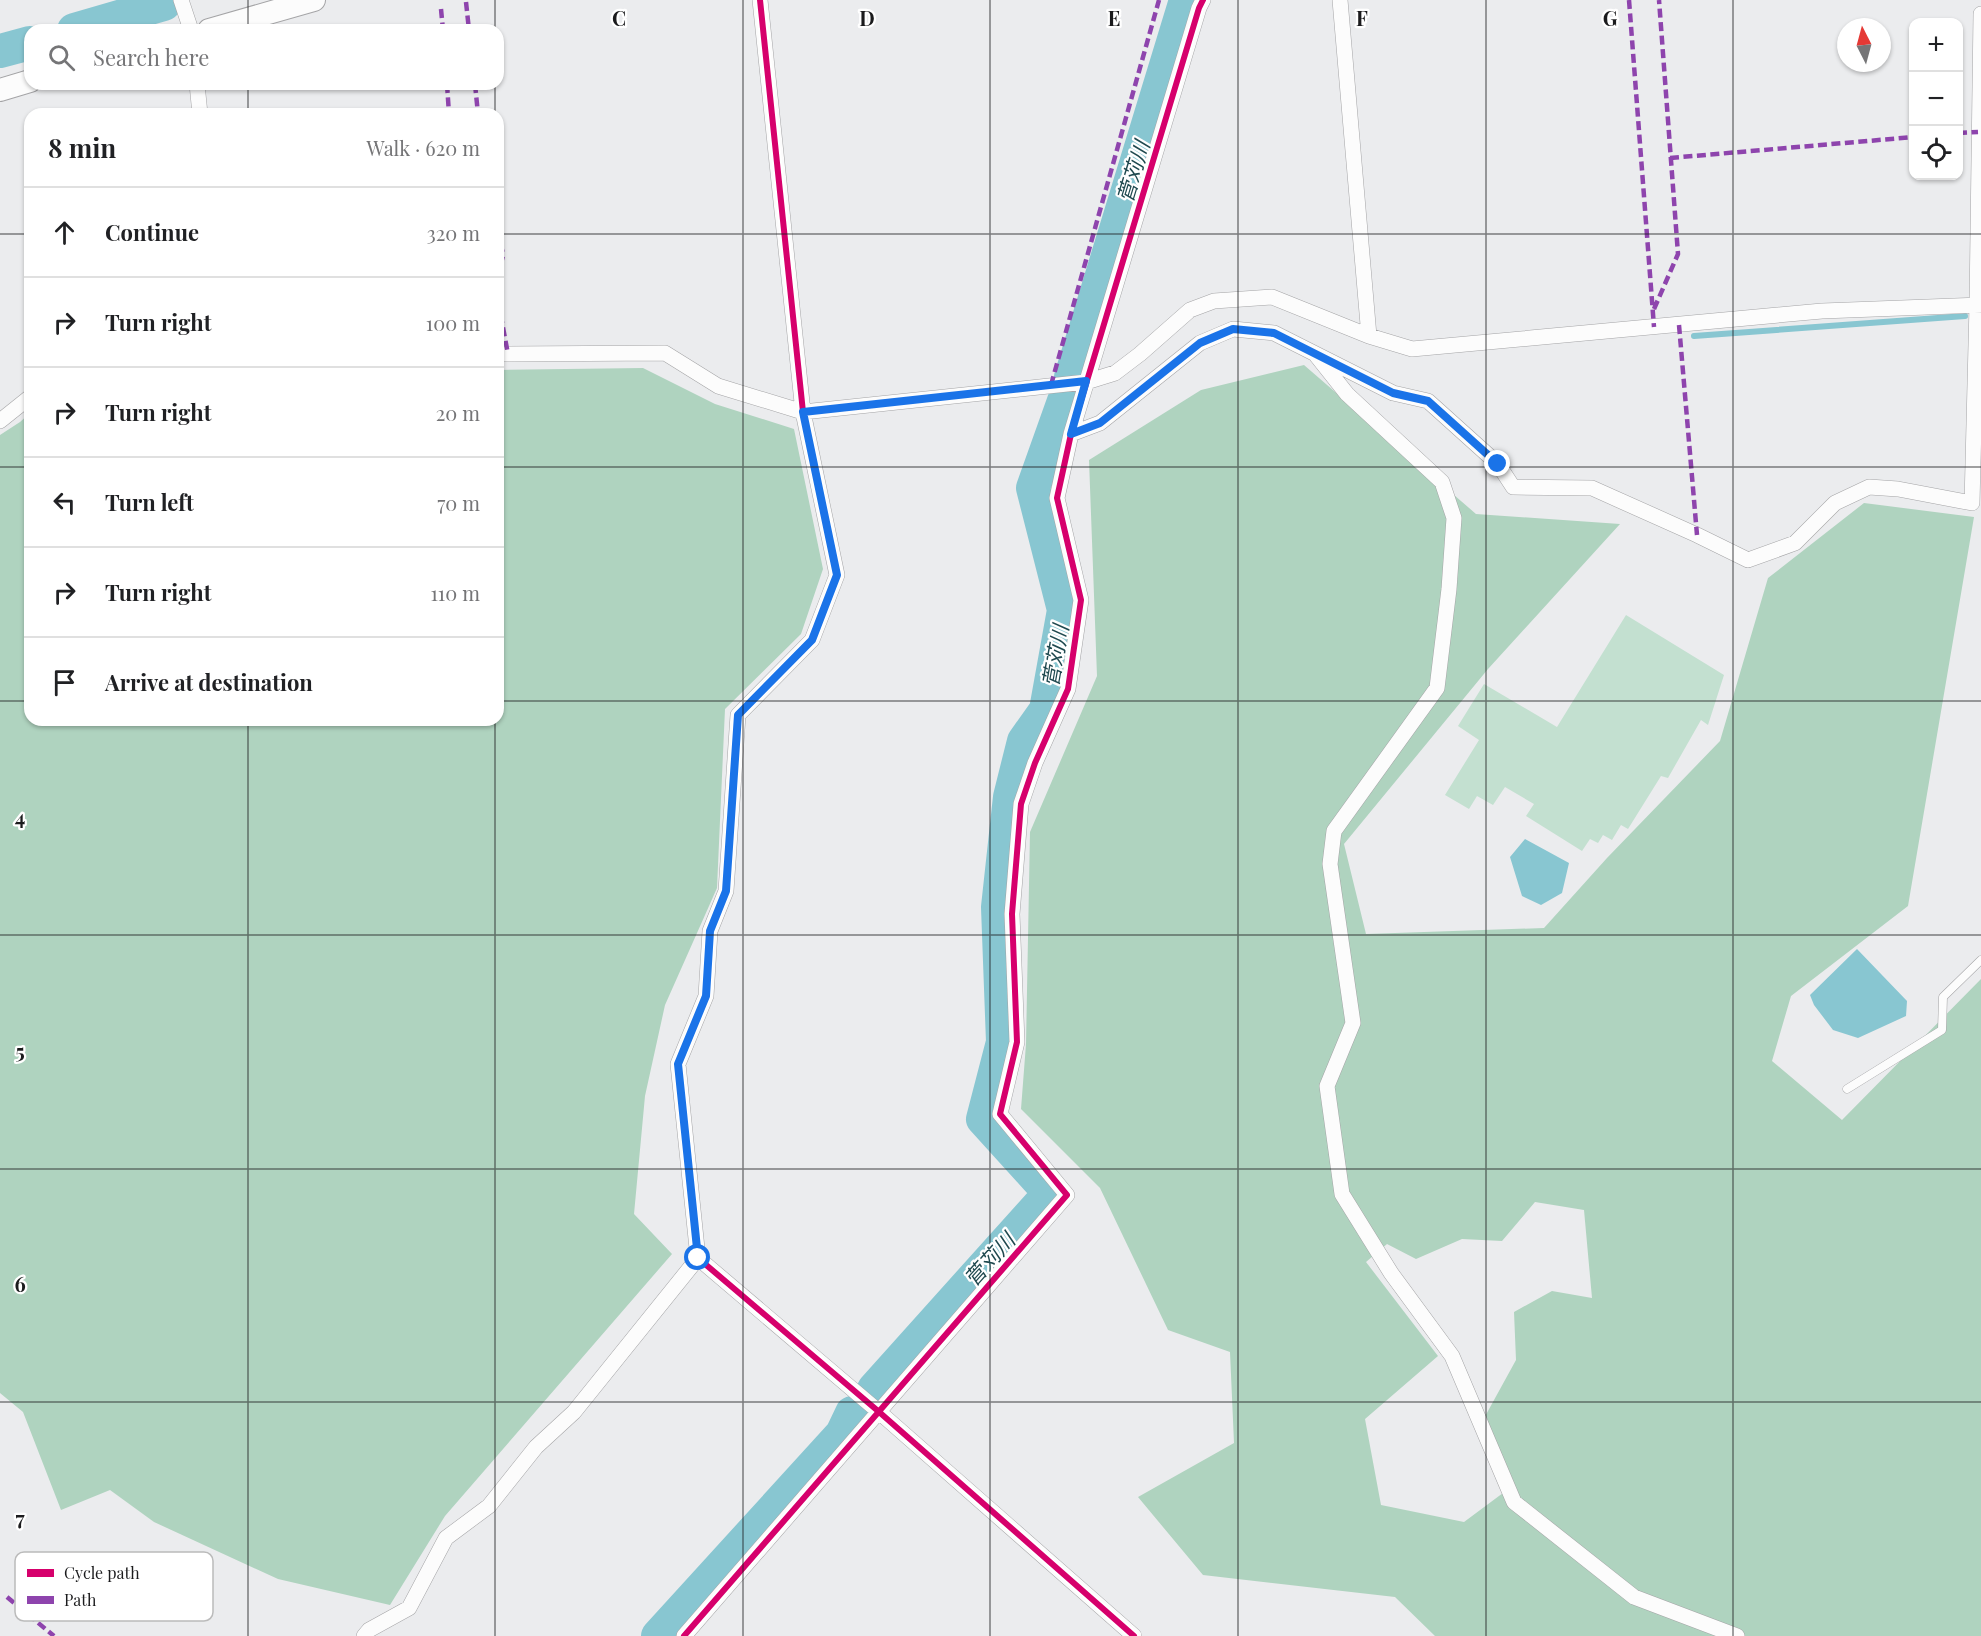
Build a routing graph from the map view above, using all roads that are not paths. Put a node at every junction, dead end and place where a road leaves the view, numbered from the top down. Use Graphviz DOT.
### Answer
graph roads {
  1 [pos="181,0"];
  2 [pos="314,0"];
  3 [pos="760,0"];
  4 [pos="1203,0"];
  5 [pos="1340,0"];
  6 [pos="1981,14"];
  7 [pos="189,24"];
  8 [pos="229,24"];
  9 [pos="24,83"];
  10 [pos="0,90"];
  11 [pos="198,90"];
  12 [pos="199,108"];
  13 [pos="1979,305"];
  14 [pos="1369,336"];
  15 [pos="504,354"];
  16 [pos="1316,356"];
  17 [pos="1086,381"];
  18 [pos="24,402"];
  19 [pos="803,412"];
  20 [pos="0,421"];
  21 [pos="1071,434"];
  22 [pos="1977,434"];
  23 [pos="1981,960"];
  24 [pos="1847,1089"];
  25 [pos="698,1258"];
  26 [pos="878,1411"];
  27 [pos="364,1636"];
  28 [pos="684,1636"];
  29 [pos="1134,1636"];
  30 [pos="1737,1636"];
  1 -- 7 [label="street"];
  2 -- 8 [label="main road"];
  3 -- 19 [label="street"];
  4 -- 17 [label="street"];
  5 -- 14 [label="street"];
  6 -- 13 [label="street"];
  9 -- 10 [label="main road"];
  11 -- 12 [label="street"];
  13 -- 14 [label="street"];
  13 -- 22 [label="street"];
  14 -- 17 [label="street"];
  15 -- 19 [label="street"];
  16 -- 21 [label="street"];
  16 -- 22 [label="street"];
  16 -- 30 [label="street"];
  17 -- 19 [label="street"];
  17 -- 21 [label="street"];
  18 -- 20 [label="street"];
  19 -- 25 [label="street"];
  21 -- 26 [label="street"];
  23 -- 24 [label="lane"];
  25 -- 26 [label="street"];
  25 -- 27 [label="street"];
  26 -- 28 [label="street"];
  26 -- 29 [label="street"];
}
